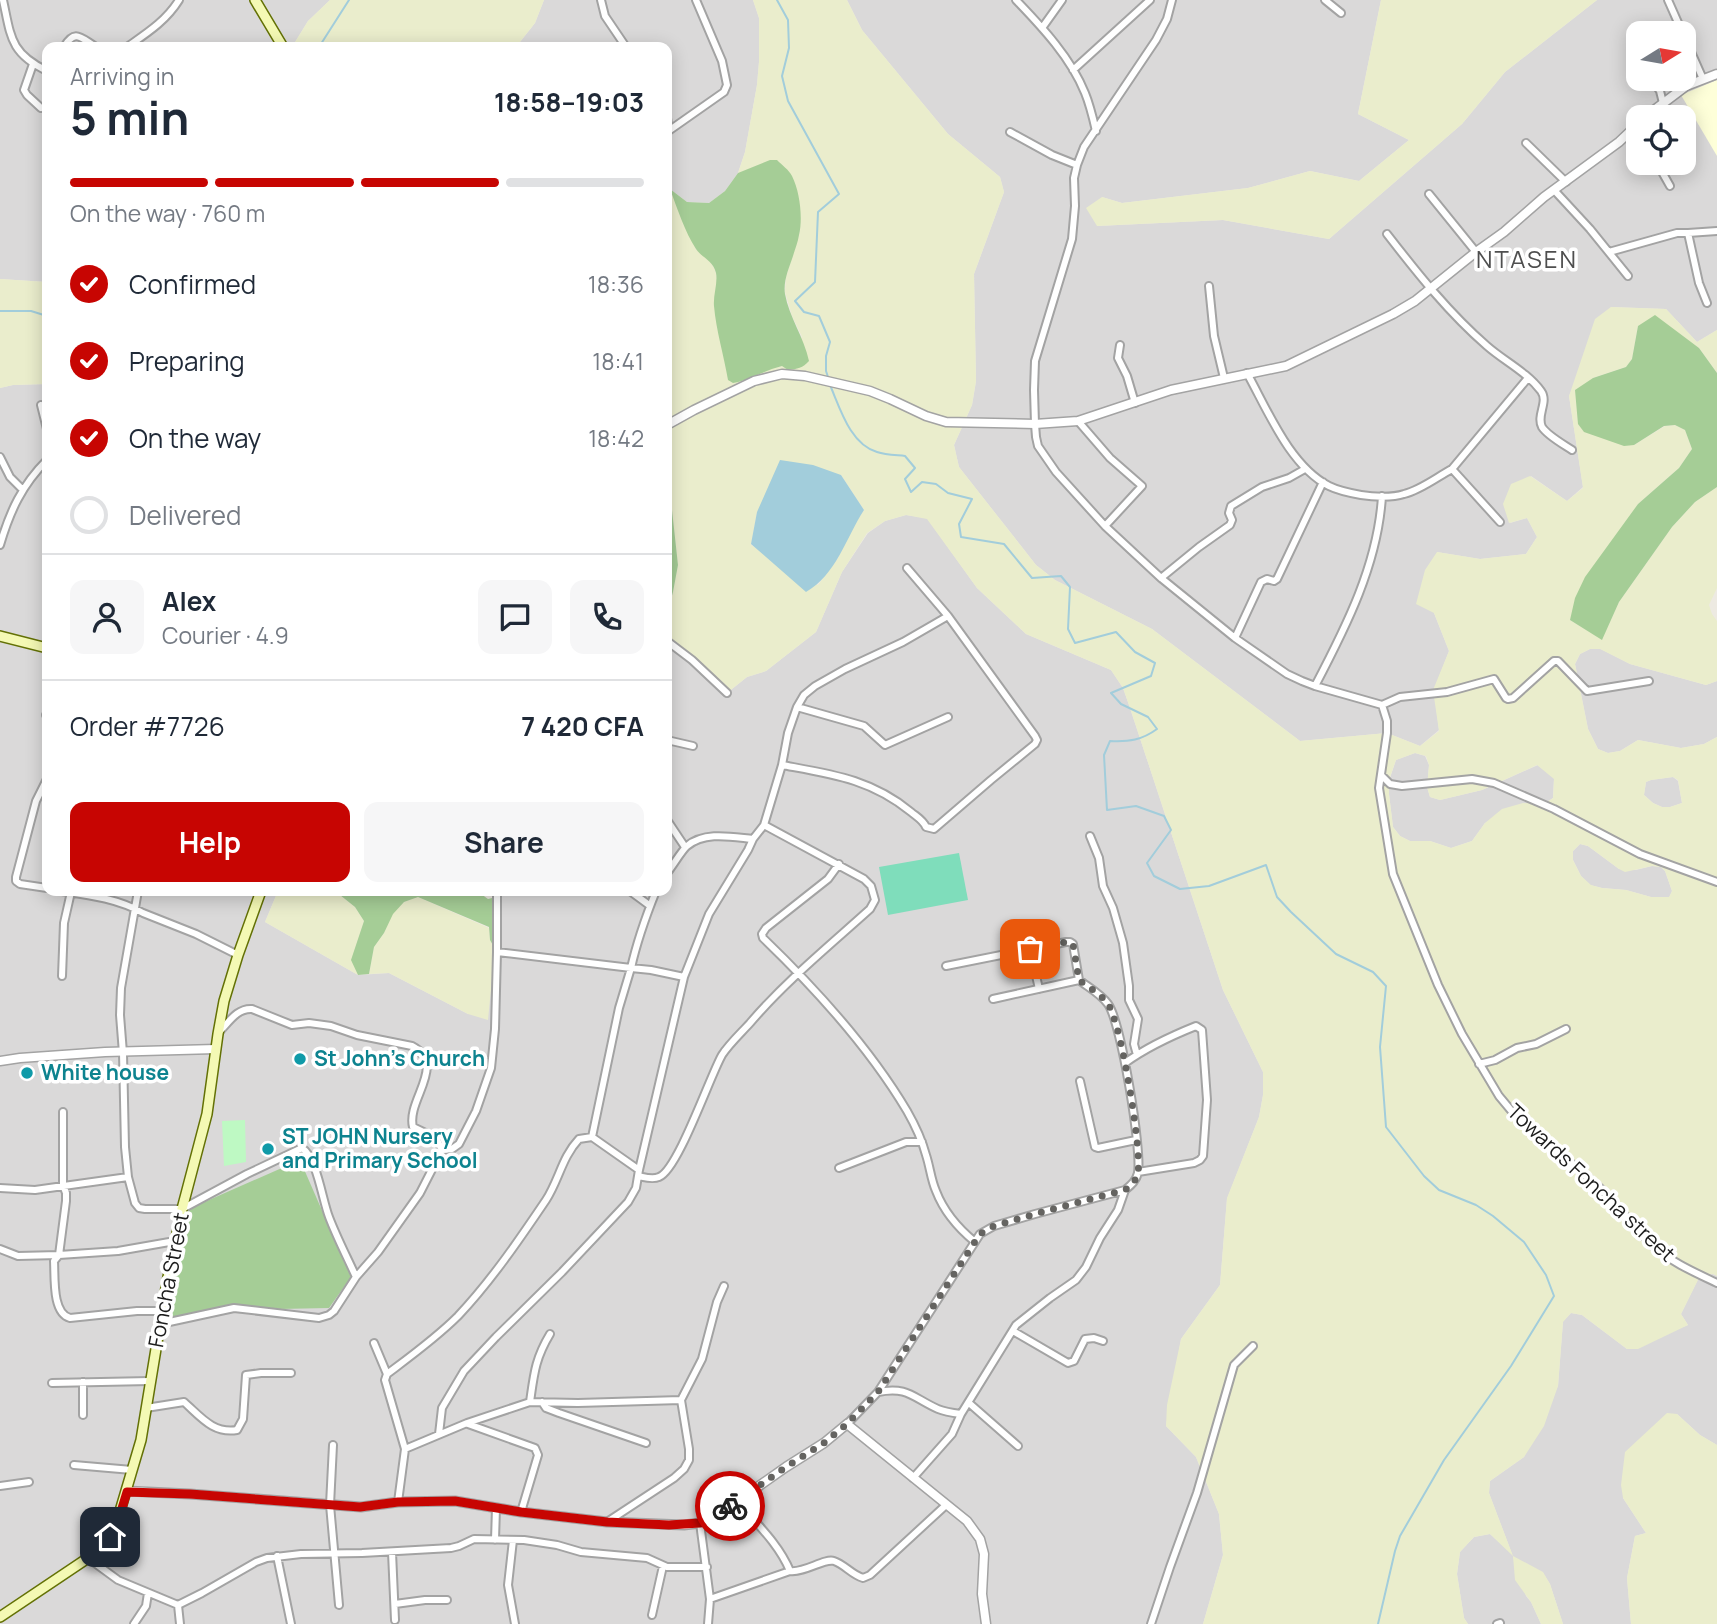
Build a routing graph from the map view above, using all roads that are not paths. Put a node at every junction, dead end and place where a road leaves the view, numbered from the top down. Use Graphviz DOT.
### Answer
graph roads {
  1 [pos="3,0"];
  2 [pos="179,0"];
  3 [pos="255,0"];
  4 [pos="601,0"];
  5 [pos="696,0"];
  6 [pos="1016,0"];
  7 [pos="1062,0"];
  8 [pos="1134,0"];
  9 [pos="1150,0"];
  10 [pos="1172,0"];
  11 [pos="1325,0"];
  12 [pos="1668,0"];
  13 [pos="1144,6"];
  14 [pos="1341,13"];
  15 [pos="1042,28"];
  16 [pos="67,42"];
  17 [pos="88,42"];
  18 [pos="134,42"];
  19 [pos="280,42"];
  20 [pos="623,42"];
  21 [pos="33,64"];
  22 [pos="42,68"];
  23 [pos="1073,70"];
  24 [pos="1717,74"];
  25 [pos="1703,79"];
  26 [pos="1659,91"];
  27 [pos="1664,103"];
  28 [pos="1661,105"];
  29 [pos="41,108"];
  30 [pos="672,128"];
  31 [pos="1096,131"];
  32 [pos="1010,132"];
  33 [pos="1626,137"];
  34 [pos="1527,143"];
  35 [pos="1077,165"];
  36 [pos="1664,175"];
  37 [pos="1566,182"];
  38 [pos="1670,186"];
  39 [pos="1553,191"];
  40 [pos="1429,194"];
  41 [pos="1717,231"];
  42 [pos="1688,233"];
  43 [pos="1387,234"];
  44 [pos="1476,252"];
  45 [pos="1609,252"];
  46 [pos="1628,276"];
  47 [pos="1209,286"];
  48 [pos="1429,289"];
  49 [pos="1707,303"];
  50 [pos="1120,345"];
  51 [pos="1247,373"];
  52 [pos="1528,378"];
  53 [pos="1224,379"];
  54 [pos="1135,403"];
  55 [pos="41,405"];
  56 [pos="42,409"];
  57 [pos="1078,421"];
  58 [pos="672,422"];
  59 [pos="1035,424"];
  60 [pos="1572,450"];
  61 [pos="0,457"];
  62 [pos="42,466"];
  63 [pos="1305,469"];
  64 [pos="1452,469"];
  65 [pos="1323,482"];
  66 [pos="23,490"];
  67 [pos="1382,496"];
  68 [pos="1500,522"];
  69 [pos="1105,526"];
  70 [pos="0,545"];
  71 [pos="907,568"];
  72 [pos="1161,578"];
  73 [pos="948,616"];
  74 [pos="0,636"];
  75 [pos="1235,638"];
  76 [pos="672,645"];
  77 [pos="39,646"];
  78 [pos="1649,681"];
  79 [pos="1315,686"];
  80 [pos="727,693"];
  81 [pos="1382,705"];
  82 [pos="797,707"];
  83 [pos="948,717"];
  84 [pos="672,741"];
  85 [pos="693,746"];
  86 [pos="782,765"];
  87 [pos="1381,775"];
  88 [pos="42,789"];
  89 [pos="764,825"];
  90 [pos="672,828"];
  91 [pos="1090,836"];
  92 [pos="753,839"];
  93 [pos="685,847"];
  94 [pos="839,864"];
  95 [pos="672,867"];
  96 [pos="1717,882"];
  97 [pos="42,887"];
  98 [pos="70,896"];
  99 [pos="93,896"];
  100 [pos="137,896"];
  101 [pos="259,896"];
  102 [pos="497,896"];
  103 [pos="637,896"];
  104 [pos="654,896"];
  105 [pos="649,905"];
  106 [pos="135,908"];
  107 [pos="1030,949"];
  108 [pos="498,952"];
  109 [pos="238,955"];
  110 [pos="946,966"];
  111 [pos="631,968"];
  112 [pos="799,972"];
  113 [pos="62,976"];
  114 [pos="684,977"];
  115 [pos="1079,980"];
  116 [pos="1039,989"];
  117 [pos="992,999"];
  118 [pos="1566,1029"];
  119 [pos="218,1034"];
  120 [pos="216,1049"];
  121 [pos="123,1053"];
  122 [pos="1137,1055"];
  123 [pos="0,1061"];
  124 [pos="1125,1063"];
  125 [pos="1479,1064"];
  126 [pos="1080,1081"];
  127 [pos="63,1112"];
  128 [pos="592,1137"];
  129 [pos="1136,1140"];
  130 [pos="922,1142"];
  131 [pos="442,1150"];
  132 [pos="839,1168"];
  133 [pos="1138,1172"];
  134 [pos="638,1173"];
  135 [pos="128,1177"];
  136 [pos="63,1185"];
  137 [pos="0,1188"];
  138 [pos="1125,1190"];
  139 [pos="182,1209"];
  140 [pos="176,1241"];
  141 [pos="975,1242"];
  142 [pos="0,1250"];
  143 [pos="59,1255"];
  144 [pos="356,1277"];
  145 [pos="1717,1283"];
  146 [pos="724,1286"];
  147 [pos="162,1311"];
  148 [pos="160,1324"];
  149 [pos="1013,1331"];
  150 [pos="550,1334"];
  151 [pos="1103,1341"];
  152 [pos="374,1343"];
  153 [pos="1253,1346"];
  154 [pos="291,1373"];
  155 [pos="387,1374"];
  156 [pos="150,1381"];
  157 [pos="83,1382"];
  158 [pos="52,1383"];
  159 [pos="878,1392"];
  160 [pos="681,1400"];
  161 [pos="530,1402"];
  162 [pos="542,1402"];
  163 [pos="969,1403"];
  164 [pos="146,1408"];
  165 [pos="961,1414"];
  166 [pos="83,1415"];
  167 [pos="467,1423"];
  168 [pos="847,1424"];
  169 [pos="439,1434"];
  170 [pos="646,1443"];
  171 [pos="333,1445"];
  172 [pos="1018,1446"];
  173 [pos="405,1449"];
  174 [pos="74,1465"];
  175 [pos="131,1470"];
  176 [pos="913,1478"];
  177 [pos="29,1482"];
  178 [pos="0,1486"];
  179 [pos="127,1492"];
  180 [pos="737,1501"];
  181 [pos="398,1502"];
  182 [pos="330,1505"];
  183 [pos="946,1505"];
  184 [pos="496,1508"];
  185 [pos="521,1512"];
  186 [pos="607,1522"];
  187 [pos="700,1523"];
  188 [pos="495,1540"];
  189 [pos="513,1540"];
  190 [pos="392,1552"];
  191 [pos="335,1553"];
  192 [pos="277,1556"];
  193 [pos="89,1558"];
  194 [pos="663,1566"];
  195 [pos="707,1567"];
  196 [pos="790,1571"];
  197 [pos="148,1593"];
  198 [pos="447,1600"];
  199 [pos="710,1600"];
  200 [pos="395,1604"];
  201 [pos="178,1605"];
  202 [pos="339,1605"];
  203 [pos="652,1615"];
  204 [pos="0,1617"];
  205 [pos="395,1620"];
  206 [pos="134,1624"];
  207 [pos="180,1624"];
  208 [pos="291,1624"];
  209 [pos="516,1624"];
  210 [pos="708,1624"];
  211 [pos="986,1624"];
  212 [pos="1151,1624"];
  1 -- 21 [label="street"];
  2 -- 18 [label="street"];
  3 -- 19 [label="main road"];
  4 -- 20 [label="street"];
  5 -- 30 [label="street"];
  6 -- 15 [label="street"];
  7 -- 15 [label="street"];
  8 -- 13 [label="street"];
  9 -- 13 [label="street"];
  10 -- 31 [label="street"];
  11 -- 14 [label="street"];
  12 -- 25 [label="street"];
  13 -- 23 [label="street"];
  15 -- 23 [label="street"];
  16 -- 17 [label="street"];
  21 -- 22 [label="street"];
  21 -- 29 [label="street"];
  23 -- 31 [label="street"];
  24 -- 25 [label="street"];
  25 -- 27 [label="street"];
  26 -- 27 [label="street"];
  27 -- 28 [label="street"];
  31 -- 35 [label="street"];
  32 -- 35 [label="street"];
  33 -- 37 [label="street"];
  34 -- 37 [label="street"];
  35 -- 59 [label="street"];
  36 -- 38 [label="street"];
  37 -- 39 [label="street"];
  39 -- 44 [label="street"];
  39 -- 45 [label="street"];
  40 -- 44 [label="street"];
  41 -- 42 [label="street"];
  42 -- 45 [label="street"];
  42 -- 49 [label="street"];
  43 -- 48 [label="street"];
  44 -- 48 [label="street"];
  45 -- 46 [label="street"];
  47 -- 53 [label="street"];
  48 -- 51 [label="street"];
  48 -- 52 [label="street"];
  50 -- 54 [label="street"];
  51 -- 53 [label="street"];
  51 -- 63 [label="street"];
  52 -- 60 [label="street"];
  52 -- 64 [label="street"];
  53 -- 54 [label="street"];
  54 -- 57 [label="street"];
  55 -- 56 [label="street"];
  57 -- 59 [label="street"];
  57 -- 69 [label="street"];
  58 -- 59 [label="street"];
  59 -- 69 [label="street"];
  61 -- 66 [label="street"];
  62 -- 66 [label="street"];
  63 -- 65 [label="street"];
  63 -- 72 [label="street"];
  64 -- 67 [label="street"];
  64 -- 68 [label="street"];
  65 -- 67 [label="street"];
  65 -- 75 [label="street"];
  66 -- 70 [label="street"];
  67 -- 79 [label="street"];
  69 -- 72 [label="street"];
  71 -- 73 [label="street"];
  72 -- 75 [label="street"];
  73 -- 82 [label="street"];
  73 -- 86 [label="street"];
  74 -- 77 [label="main road"];
  75 -- 79 [label="street"];
  76 -- 80 [label="street"];
  78 -- 81 [label="street"];
  79 -- 81 [label="street"];
  81 -- 87 [label="street, Towards Foncha street"];
  82 -- 83 [label="street"];
  82 -- 86 [label="street"];
  84 -- 85 [label="street"];
  86 -- 89 [label="street"];
  87 -- 96 [label="street"];
  87 -- 125 [label="street, Towards Foncha street"];
  88 -- 97 [label="street"];
  89 -- 92 [label="street"];
  89 -- 94 [label="street"];
  90 -- 93 [label="street"];
  91 -- 122 [label="street"];
  92 -- 93 [label="street"];
  92 -- 114 [label="street"];
  93 -- 95 [label="street"];
  94 -- 112 [label="street"];
  94 -- 112 [label="street"];
  98 -- 113 [label="street"];
  99 -- 106 [label="street"];
  100 -- 106 [label="street"];
  101 -- 109 [label="main road, Foncha Street"];
  102 -- 108 [label="street"];
  103 -- 105 [label="street"];
  104 -- 105 [label="street"];
  105 -- 111 [label="street"];
  106 -- 109 [label="street"];
  106 -- 121 [label="street"];
  107 -- 110 [label="street"];
  107 -- 115 [label="street"];
  107 -- 116 [label="street"];
  108 -- 111 [label="street"];
  108 -- 131 [label="street"];
  109 -- 119 [label="main road, Foncha Street"];
  111 -- 114 [label="street"];
  111 -- 128 [label="street"];
  112 -- 130 [label="street"];
  112 -- 134 [label="street"];
  114 -- 134 [label="street"];
  115 -- 116 [label="street"];
  115 -- 124 [label="street"];
  116 -- 117 [label="street"];
  118 -- 125 [label="street"];
  119 -- 120 [label="main road, Foncha Street"];
  119 -- 131 [label="street"];
  120 -- 121 [label="street"];
  120 -- 139 [label="main road, Foncha Street"];
  121 -- 123 [label="street"];
  121 -- 135 [label="street"];
  122 -- 124 [label="street"];
  122 -- 133 [label="street"];
  124 -- 129 [label="street"];
  125 -- 145 [label="street, Towards Foncha street"];
  126 -- 129 [label="street"];
  127 -- 136 [label="street"];
  128 -- 134 [label="street"];
  128 -- 155 [label="street"];
  129 -- 133 [label="street"];
  130 -- 132 [label="street"];
  130 -- 141 [label="street"];
  131 -- 144 [label="street"];
  133 -- 138 [label="street"];
  134 -- 169 [label="street"];
  135 -- 136 [label="street"];
  135 -- 139 [label="street"];
  136 -- 137 [label="street"];
  136 -- 143 [label="street"];
  138 -- 141 [label="street"];
  138 -- 149 [label="street"];
  139 -- 140 [label="main road, Foncha Street"];
  139 -- 144 [label="street"];
  140 -- 143 [label="street"];
  140 -- 147 [label="main road, Foncha Street"];
  141 -- 159 [label="street"];
  142 -- 143 [label="street"];
  143 -- 147 [label="street"];
  144 -- 148 [label="street"];
  146 -- 160 [label="street"];
  147 -- 148 [label="main road, Foncha Street"];
  148 -- 156 [label="main road, Foncha Street"];
  149 -- 151 [label="street"];
  149 -- 163 [label="street"];
  150 -- 161 [label="street"];
  152 -- 155 [label="street"];
  153 -- 212 [label="street"];
  154 -- 164 [label="street"];
  155 -- 173 [label="street"];
  156 -- 157 [label="street"];
  156 -- 164 [label="main road, Foncha Street"];
  157 -- 158 [label="street"];
  157 -- 166 [label="street"];
  159 -- 165 [label="street"];
  159 -- 168 [label="street"];
  160 -- 162 [label="street"];
  160 -- 186 [label="street"];
  161 -- 162 [label="street"];
  161 -- 167 [label="street"];
  162 -- 170 [label="street"];
  163 -- 165 [label="street"];
  163 -- 172 [label="street"];
  164 -- 175 [label="main road, Foncha Street"];
  165 -- 176 [label="street"];
  167 -- 169 [label="street"];
  167 -- 185 [label="street"];
  168 -- 176 [label="street"];
  168 -- 180 [label="street"];
  169 -- 173 [label="street"];
  171 -- 182 [label="street"];
  173 -- 181 [label="street"];
  174 -- 175 [label="street"];
  175 -- 179 [label="main road, Foncha Street"];
  176 -- 183 [label="street"];
  177 -- 178 [label="street"];
  179 -- 182 [label="street"];
  179 -- 193 [label="main road, Foncha Street"];
  180 -- 187 [label="street"];
  180 -- 196 [label="street"];
  181 -- 182 [label="street"];
  181 -- 184 [label="street"];
  182 -- 191 [label="street"];
  183 -- 196 [label="street"];
  183 -- 211 [label="street"];
  184 -- 185 [label="street"];
  184 -- 188 [label="street"];
  185 -- 186 [label="street"];
  186 -- 187 [label="street"];
  187 -- 195 [label="street"];
  188 -- 189 [label="street"];
  188 -- 190 [label="street"];
  189 -- 194 [label="street"];
  189 -- 209 [label="street"];
  190 -- 191 [label="street"];
  190 -- 200 [label="street"];
  191 -- 192 [label="street"];
  191 -- 202 [label="street"];
  192 -- 201 [label="street"];
  192 -- 208 [label="street"];
  193 -- 197 [label="street"];
  193 -- 204 [label="main road, Foncha Street"];
  194 -- 195 [label="street"];
  194 -- 203 [label="street"];
  195 -- 199 [label="street"];
  196 -- 199 [label="street"];
  197 -- 201 [label="street"];
  197 -- 206 [label="street"];
  198 -- 200 [label="street"];
  199 -- 210 [label="street"];
  200 -- 205 [label="street"];
  201 -- 207 [label="street"];
}
